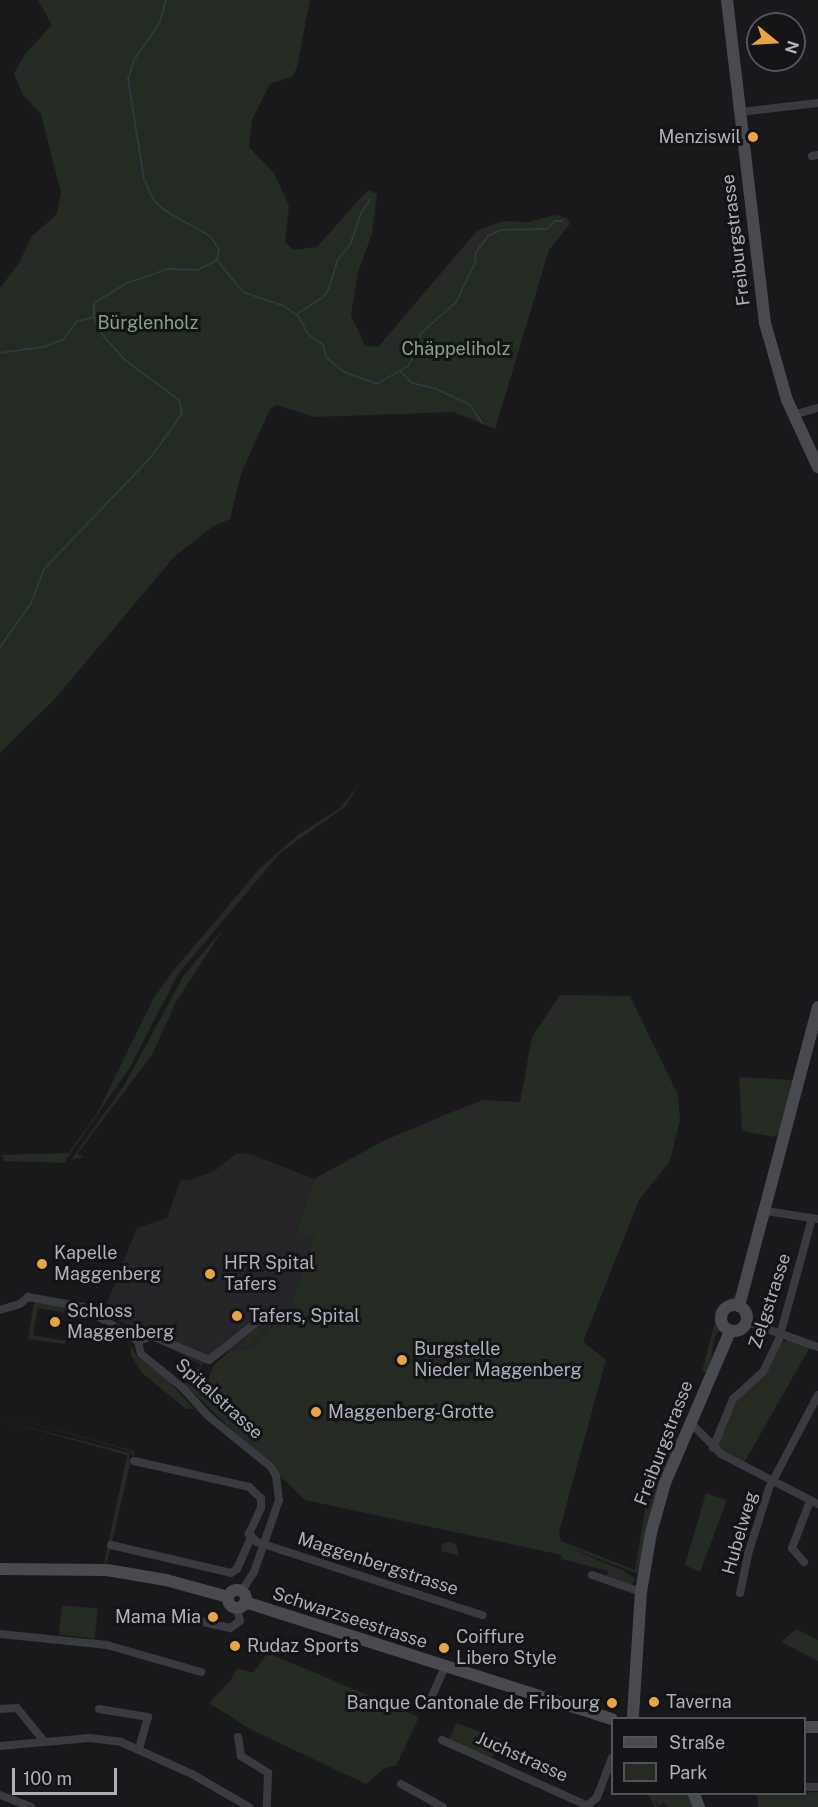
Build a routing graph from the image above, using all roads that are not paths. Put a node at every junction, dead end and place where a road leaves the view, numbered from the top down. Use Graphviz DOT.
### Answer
graph roads {
  1 [pos="727,0"];
  2 [pos="818,103"];
  3 [pos="740,112"];
  4 [pos="818,408"];
  5 [pos="793,415"];
  6 [pos="818,467"];
  7 [pos="818,1007"];
  8 [pos="766,1211"];
  9 [pos="815,1218"];
  10 [pos="739,1306"];
  11 [pos="0,1310"];
  12 [pos="258,1321"];
  13 [pos="747,1322"];
  14 [pos="730,1331"];
  15 [pos="781,1334"];
  16 [pos="138,1341"];
  17 [pos="818,1347"];
  18 [pos="818,1395"];
  19 [pos="690,1422"];
  20 [pos="714,1448"];
  21 [pos="134,1461"];
  22 [pos="773,1482"];
  23 [pos="814,1503"];
  24 [pos="251,1538"];
  25 [pos="263,1544"];
  26 [pos="111,1545"];
  27 [pos="804,1562"];
  28 [pos="0,1569"];
  29 [pos="592,1575"];
  30 [pos="641,1592"];
  31 [pos="740,1593"];
  32 [pos="241,1601"];
  33 [pos="482,1615"];
  34 [pos="199,1621"];
  35 [pos="0,1634"];
  36 [pos="445,1667"];
  37 [pos="201,1672"];
  38 [pos="428,1705"];
  39 [pos="0,1709"];
  40 [pos="99,1709"];
  41 [pos="632,1717"];
  42 [pos="611,1719"];
  43 [pos="238,1737"];
  44 [pos="42,1740"];
  45 [pos="442,1740"];
  46 [pos="0,1746"];
  47 [pos="140,1749"];
  48 [pos="611,1761"];
  49 [pos="401,1784"];
  50 [pos="0,1795"];
  51 [pos="587,1806"];
  52 [pos="31,1807"];
  53 [pos="249,1807"];
  54 [pos="267,1807"];
  55 [pos="443,1807"];
  1 -- 3 [label="main road, Freiburgstrasse"];
  2 -- 3 [label="street"];
  3 -- 5 [label="main road, Freiburgstrasse"];
  4 -- 5 [label="street"];
  5 -- 6 [label="main road, Freiburgstrasse"];
  7 -- 8 [label="main road"];
  8 -- 9 [label="street"];
  8 -- 10 [label="main road"];
  9 -- 15 [label="street, Zelgstrasse"];
  10 -- 13 [label="main road"];
  10 -- 14 [label="main road, Freiburgstrasse"];
  11 -- 16 [label="street, Spitalstrasse"];
  12 -- 16 [label="street"];
  13 -- 14 [label="main road"];
  13 -- 15 [label="street"];
  14 -- 19 [label="main road, Freiburgstrasse"];
  15 -- 17 [label="street"];
  15 -- 20 [label="street, Zelgstrasse"];
  16 -- 25 [label="street, Spitalstrasse"];
  18 -- 22 [label="street"];
  19 -- 20 [label="street, Hubelweg"];
  19 -- 30 [label="main road, Freiburgstrasse"];
  20 -- 22 [label="street, Hubelweg"];
  21 -- 24 [label="street"];
  22 -- 23 [label="street, Hubelweg"];
  22 -- 31 [label="street, Hubelweg"];
  23 -- 27 [label="street, Hubelweg"];
  24 -- 25 [label="street, Maggenbergstrasse"];
  24 -- 26 [label="street"];
  25 -- 32 [label="street, Spitalstrasse"];
  25 -- 33 [label="street, Maggenbergstrasse"];
  28 -- 32 [label="main road"];
  29 -- 30 [label="street"];
  30 -- 41 [label="main road, Freiburgstrasse"];
  32 -- 34 [label="street"];
  32 -- 36 [label="main road, Schwarzseestrasse"];
  35 -- 37 [label="street"];
  36 -- 38 [label="street, Schwarzseestrasse"];
  36 -- 42 [label="main road, Schwarzseestrasse"];
  39 -- 44 [label="street"];
  40 -- 47 [label="street"];
  43 -- 54 [label="street"];
  44 -- 46 [label="street"];
  44 -- 47 [label="street"];
  45 -- 51 [label="street, Juchstrasse"];
  47 -- 53 [label="street"];
  48 -- 51 [label="street, Juchstrasse"];
  49 -- 55 [label="street"];
  50 -- 52 [label="street"];
}
